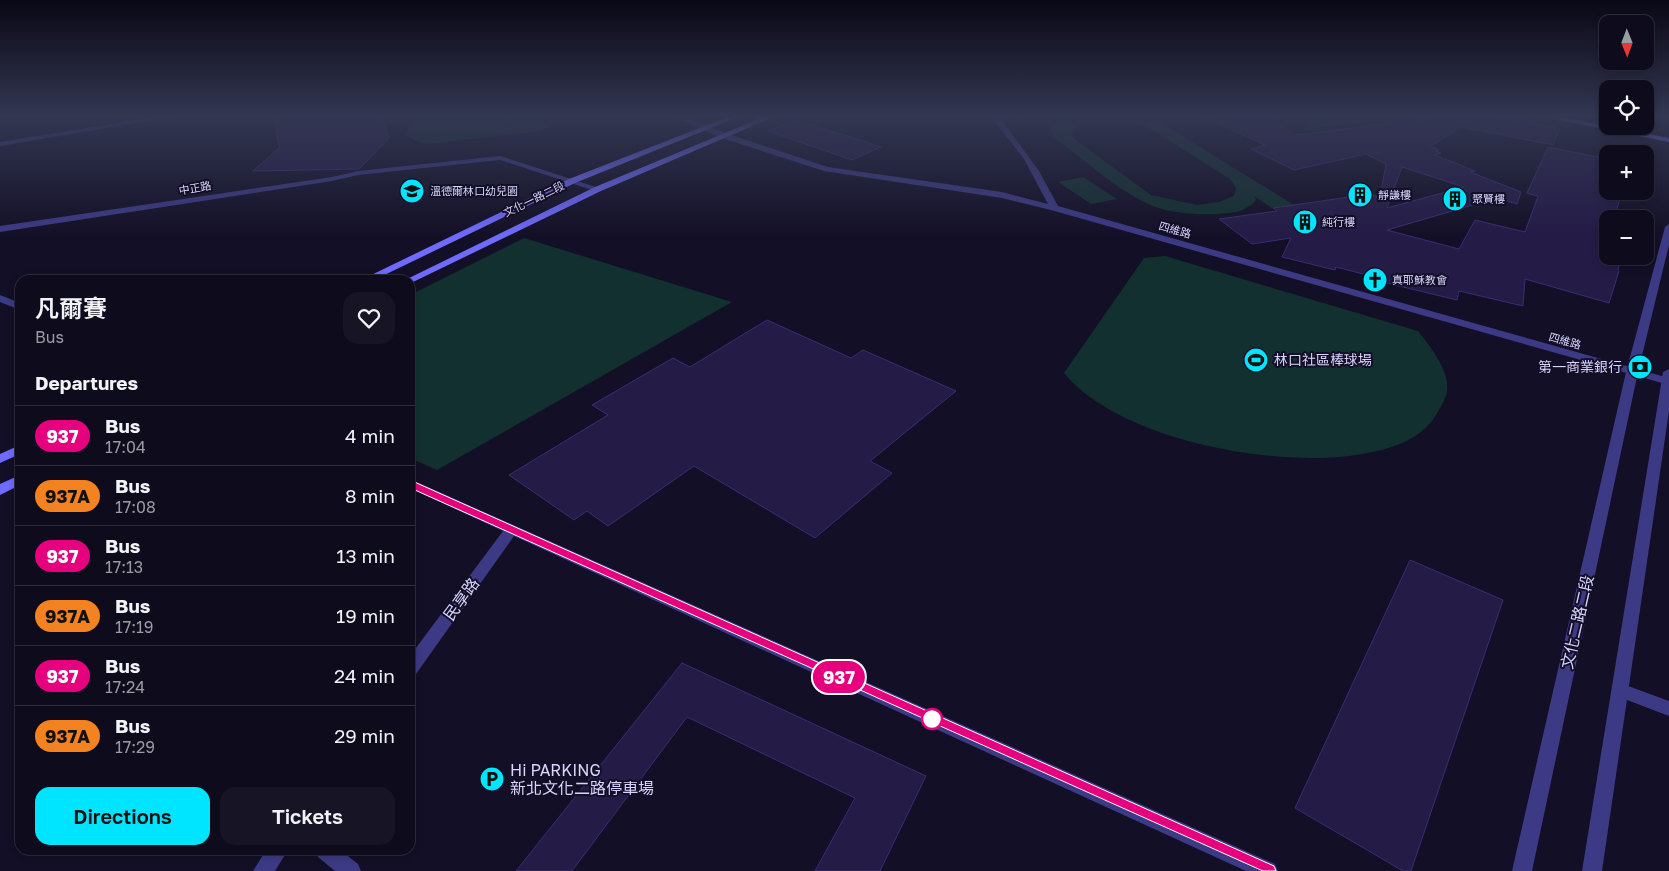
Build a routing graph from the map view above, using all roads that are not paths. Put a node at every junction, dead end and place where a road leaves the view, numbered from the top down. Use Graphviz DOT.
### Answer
graph roads {
  1 [pos="636,156"];
  2 [pos="675,156"];
  3 [pos="786,156"];
  4 [pos="1025,156"];
  5 [pos="572,181"];
  6 [pos="598,189"];
  7 [pos="1054,208"];
  8 [pos="1669,227"];
  9 [pos="0,229"];
  10 [pos="376,275"];
  11 [pos="415,278"];
  12 [pos="0,298"];
  13 [pos="15,305"];
  14 [pos="1632,372"];
  15 [pos="1668,378"];
  16 [pos="15,452"];
  17 [pos="0,459"];
  18 [pos="15,482"];
  19 [pos="415,485"];
  20 [pos="0,490"];
  21 [pos="512,529"];
  22 [pos="415,662"];
  23 [pos="1620,690"];
  24 [pos="1669,709"];
  25 [pos="274,855"];
  26 [pos="331,855"];
  27 [pos="263,871"];
  28 [pos="352,871"];
  29 [pos="1268,871"];
  30 [pos="1522,871"];
  31 [pos="1592,871"];
  1 -- 5 [label="main road, 文化一路二段"];
  2 -- 6 [label="main road, 文化一路二段"];
  3 -- 7 [label="street, 四維路"];
  4 -- 7 [label="street"];
  5 -- 6 [label="street, 中正路"];
  5 -- 9 [label="street, 中正路"];
  5 -- 10 [label="main road, 文化一路二段"];
  6 -- 11 [label="main road, 文化一路二段"];
  7 -- 14 [label="street, 四維路"];
  8 -- 14 [label="street, 文化二路二段"];
  12 -- 13 [label="street"];
  14 -- 15 [label="street, 四維路"];
  14 -- 30 [label="street, 文化二路二段"];
  15 -- 23 [label="street"];
  16 -- 17 [label="main road"];
  18 -- 20 [label="main road"];
  19 -- 21 [label="street"];
  21 -- 22 [label="street, 民享路"];
  21 -- 29 [label="street"];
  23 -- 24 [label="street"];
  23 -- 31 [label="street"];
  25 -- 27 [label="street"];
  26 -- 28 [label="street"];
}
